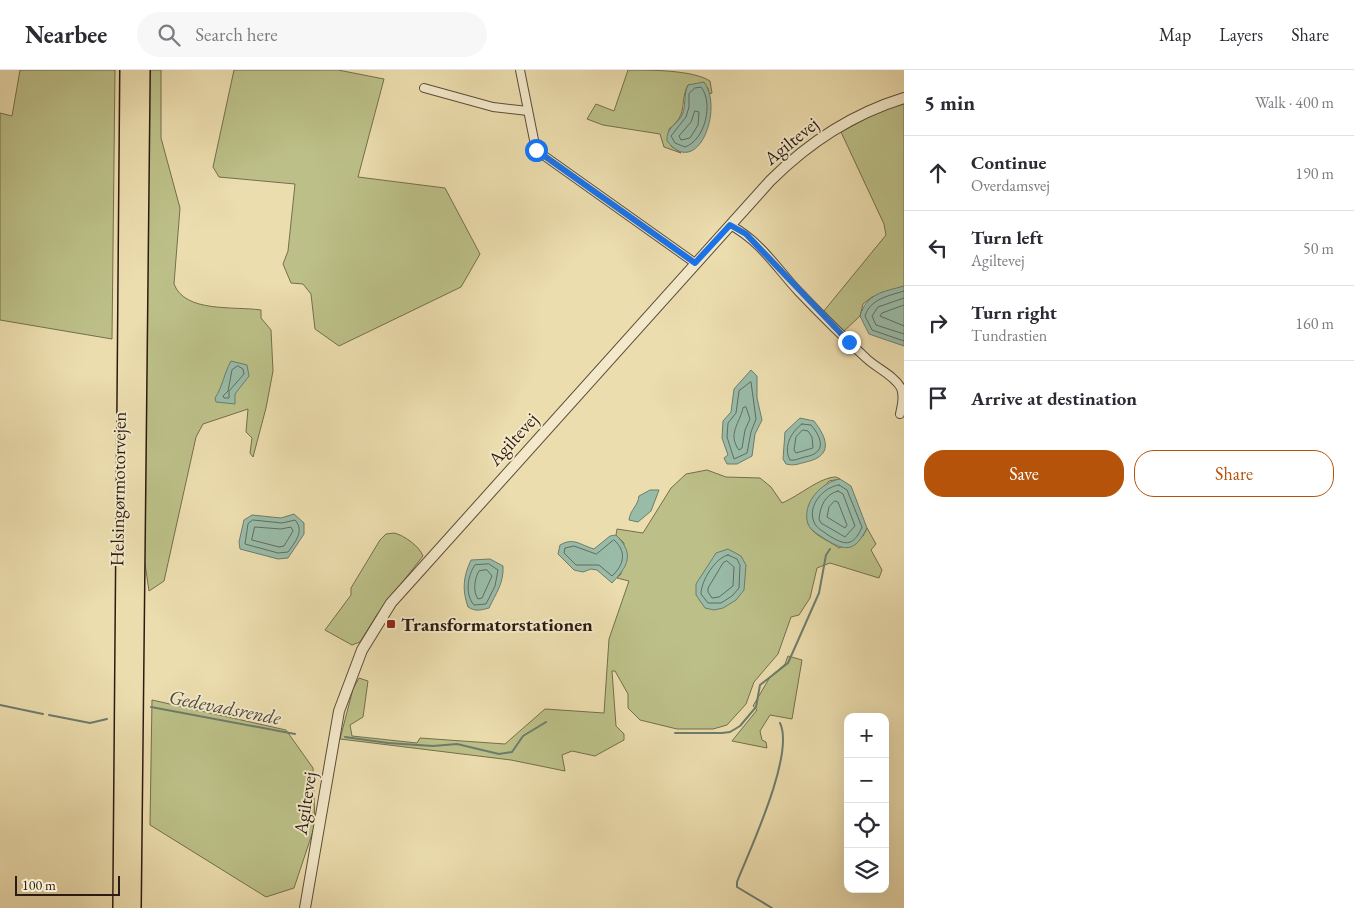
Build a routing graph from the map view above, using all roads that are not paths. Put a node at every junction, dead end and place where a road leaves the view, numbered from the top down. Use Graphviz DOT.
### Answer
graph roads {
  1 [pos="128,70"];
  2 [pos="142,70"];
  3 [pos="520,70"];
  4 [pos="424,88"];
  5 [pos="904,98"];
  6 [pos="528,111"];
  7 [pos="730,225"];
  8 [pos="695,263"];
  9 [pos="900,414"];
  10 [pos="121,908"];
  11 [pos="133,908"];
  12 [pos="305,908"];
  1 -- 10 [label="highway, Helsingørmotorvejen"];
  2 -- 11 [label="highway, Helsingørmotorvejen"];
  3 -- 6 [label="street"];
  4 -- 6 [label="street"];
  5 -- 7 [label="street, Agiltevej"];
  6 -- 8 [label="street"];
  7 -- 8 [label="street, Agiltevej"];
  7 -- 9 [label="street"];
  8 -- 12 [label="street, Agiltevej"];
}
